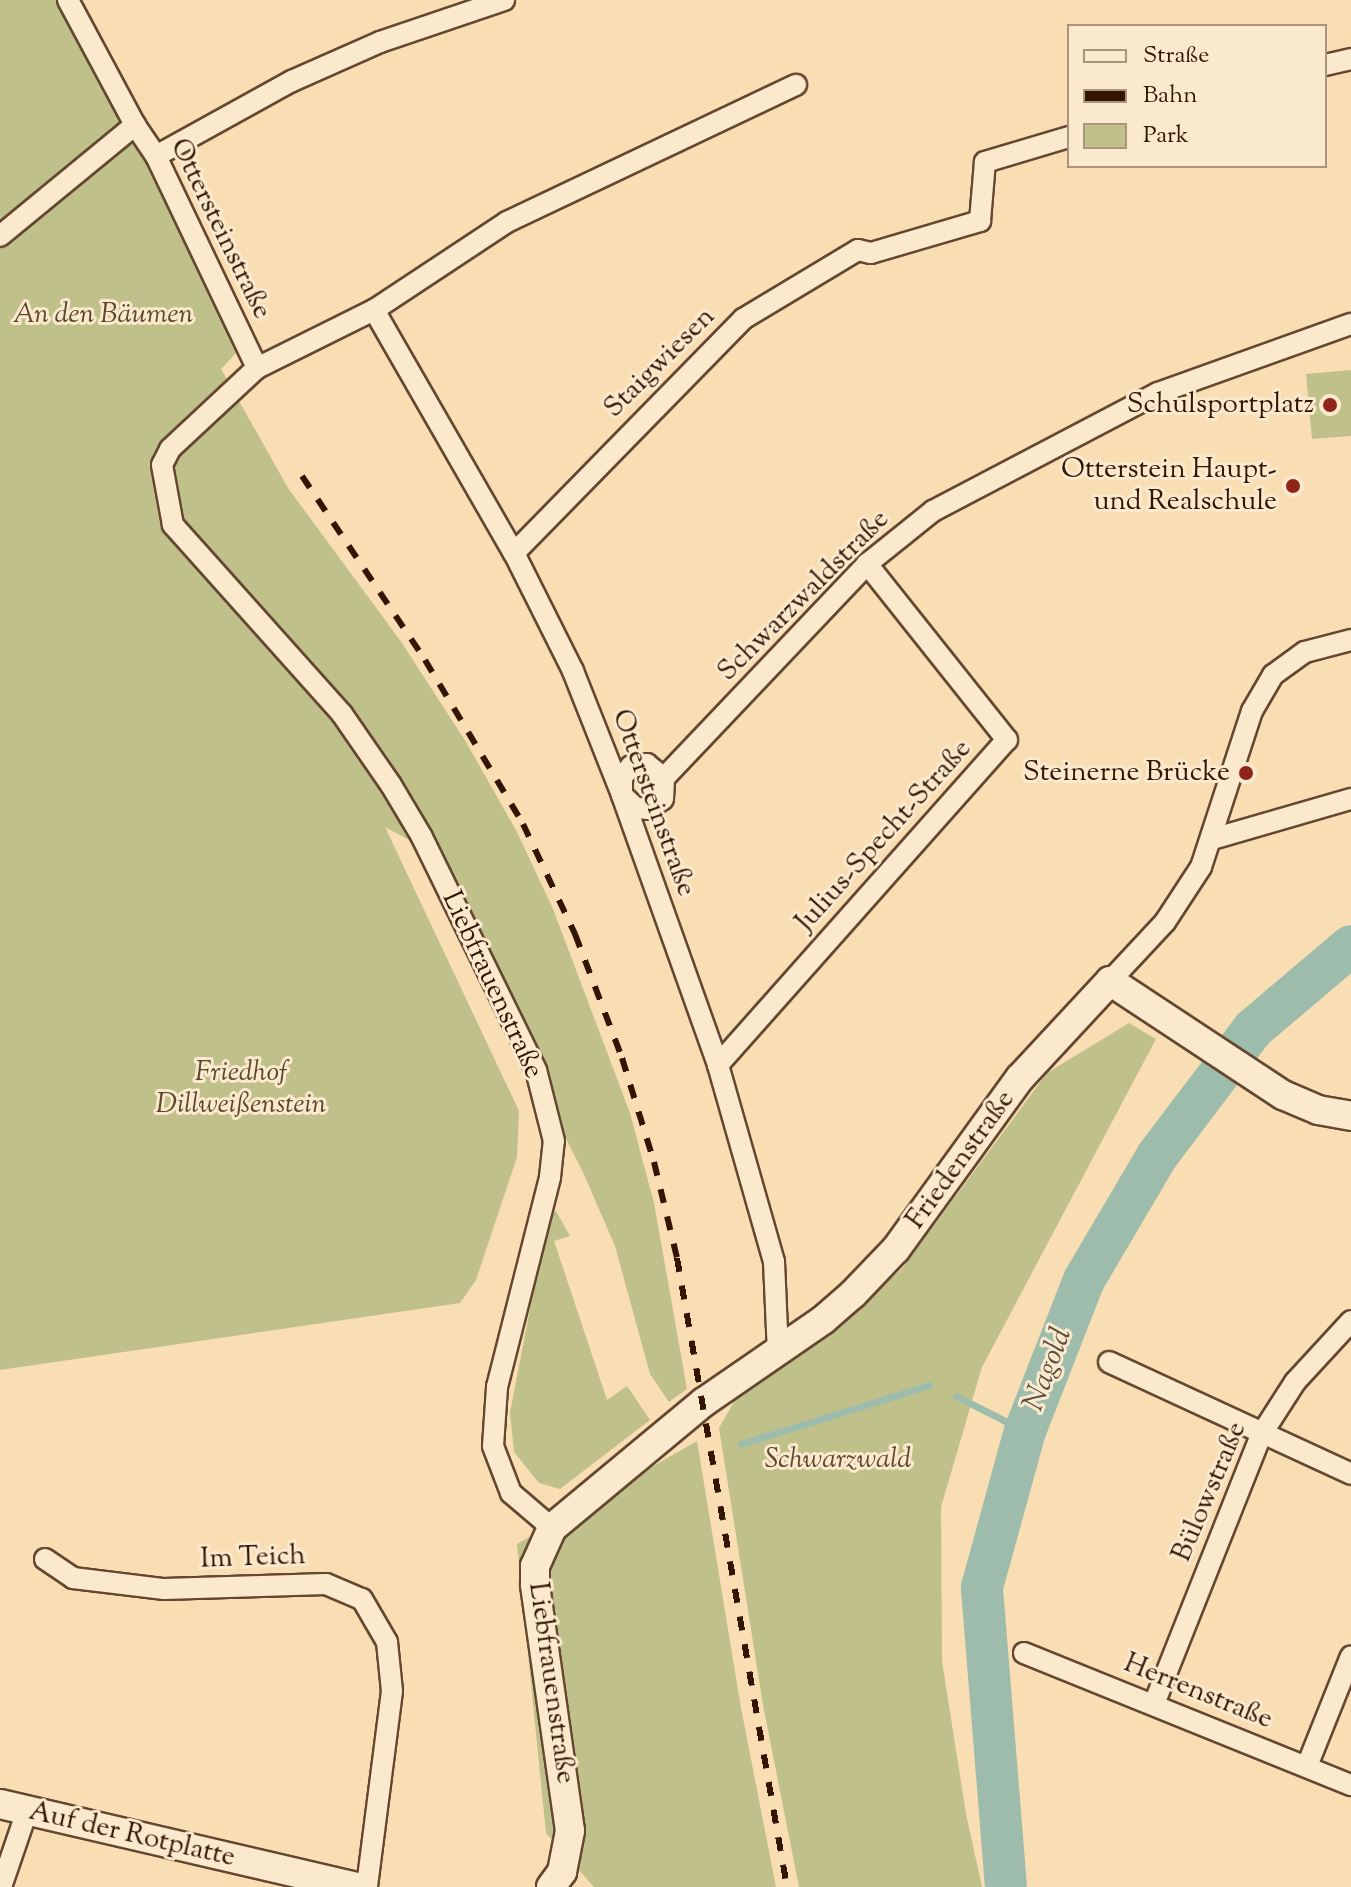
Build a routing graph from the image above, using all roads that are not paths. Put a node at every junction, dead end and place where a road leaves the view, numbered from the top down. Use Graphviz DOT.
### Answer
graph roads {
  1 [pos="68,0"];
  2 [pos="504,0"];
  3 [pos="1351,59"];
  4 [pos="1327,65"];
  5 [pos="796,85"];
  6 [pos="135,125"];
  7 [pos="1067,138"];
  8 [pos="156,156"];
  9 [pos="0,236"];
  10 [pos="374,310"];
  11 [pos="1351,324"];
  12 [pos="257,368"];
  13 [pos="514,553"];
  14 [pos="867,564"];
  15 [pos="1351,640"];
  16 [pos="664,778"];
  17 [pos="622,795"];
  18 [pos="1351,799"];
  19 [pos="1212,839"];
  20 [pos="1110,981"];
  21 [pos="718,1065"];
  22 [pos="1351,1116"];
  23 [pos="1351,1321"];
  24 [pos="778,1352"];
  25 [pos="1109,1362"];
  26 [pos="1261,1435"];
  27 [pos="1351,1474"];
  28 [pos="552,1528"];
  29 [pos="45,1559"];
  30 [pos="1024,1653"];
  31 [pos="1351,1656"];
  32 [pos="1154,1704"];
  33 [pos="1307,1766"];
  34 [pos="1351,1785"];
  35 [pos="14,1808"];
  36 [pos="553,1886"];
  37 [pos="1,1887"];
  38 [pos="357,1887"];
  39 [pos="367,1887"];
  1 -- 6 [label="street, Ottersteinstraße"];
  2 -- 8 [label="street"];
  3 -- 4 [label="street"];
  5 -- 10 [label="street, Ottersteinstraße"];
  6 -- 8 [label="street, Ottersteinstraße"];
  6 -- 9 [label="street"];
  7 -- 13 [label="street, Staigwiesen"];
  8 -- 12 [label="street, Ottersteinstraße"];
  10 -- 12 [label="street, Ottersteinstraße"];
  10 -- 13 [label="street, Ottersteinstraße"];
  11 -- 14 [label="street, Schwarzwaldstraße"];
  12 -- 28 [label="street, Liebfrauenstraße"];
  13 -- 17 [label="street, Ottersteinstraße"];
  14 -- 16 [label="street, Schwarzwaldstraße"];
  14 -- 21 [label="street, Julius-Specht-Straße"];
  15 -- 19 [label="street, Friedenstraße"];
  16 -- 17 [label="street"];
  16 -- 17 [label="street, Schwarzwaldstraße"];
  17 -- 21 [label="street, Ottersteinstraße"];
  18 -- 19 [label="street"];
  19 -- 20 [label="street, Friedenstraße"];
  20 -- 22 [label="street"];
  20 -- 24 [label="street, Friedenstraße"];
  21 -- 24 [label="street, Ottersteinstraße"];
  23 -- 26 [label="street, Bülowstraße"];
  24 -- 28 [label="street, Friedenstraße"];
  25 -- 26 [label="street"];
  26 -- 27 [label="street"];
  26 -- 32 [label="street, Bülowstraße"];
  28 -- 36 [label="street, Liebfrauenstraße"];
  29 -- 39 [label="street, Im Teich"];
  30 -- 32 [label="street, Herrenstraße"];
  31 -- 33 [label="street"];
  32 -- 33 [label="street, Herrenstraße"];
  33 -- 34 [label="street, Herrenstraße"];
  35 -- 37 [label="street"];
  35 -- 38 [label="street, Auf der Rotplatte"];
}
